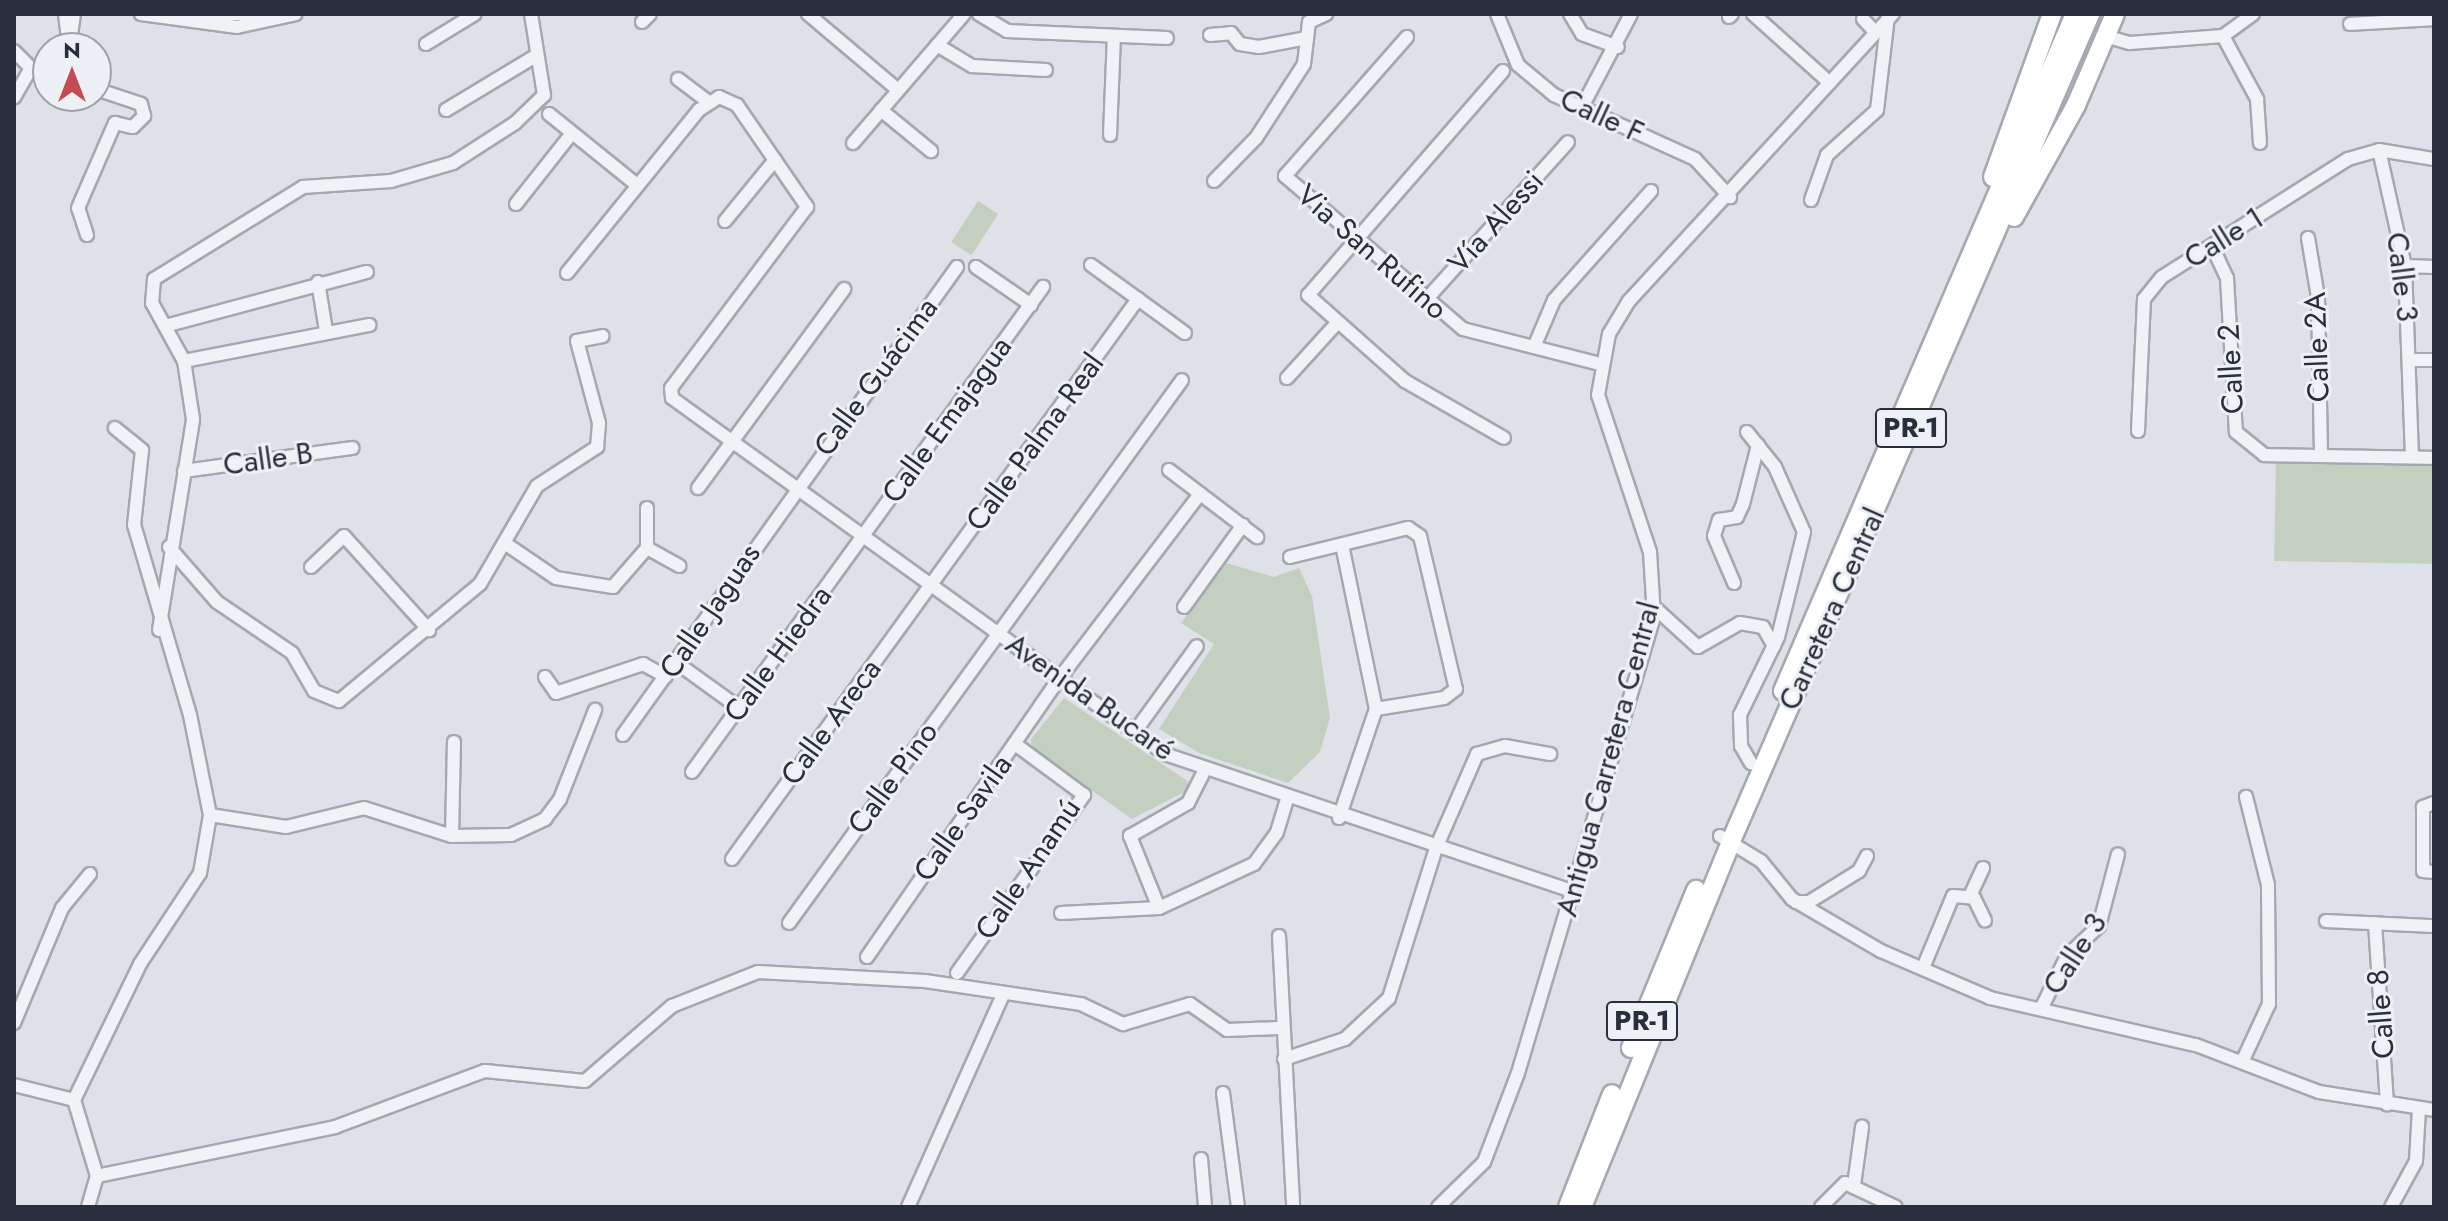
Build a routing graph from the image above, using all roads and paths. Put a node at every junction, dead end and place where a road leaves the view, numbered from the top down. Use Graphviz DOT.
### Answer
graph roads {
  1 [pos="141,14"];
  2 [pos="198,14"];
  3 [pos="264,14"];
  4 [pos="296,14"];
  5 [pos="475,14"];
  6 [pos="531,14"];
  7 [pos="808,14"];
  8 [pos="964,14"];
  9 [pos="979,14"];
  10 [pos="1326,14"];
  11 [pos="1497,14"];
  12 [pos="1570,14"];
  13 [pos="1631,14"];
  14 [pos="1753,14"];
  15 [pos="2052,14"];
  16 [pos="2075,14"];
  17 [pos="2090,14"];
  18 [pos="2115,14"];
  19 [pos="2253,14"];
  20 [pos="1890,16"];
  21 [pos="1863,19"];
  22 [pos="2434,19"];
  23 [pos="2350,24"];
  24 [pos="1875,32"];
  25 [pos="1210,35"];
  26 [pos="1114,36"];
  27 [pos="2105,36"];
  28 [pos="2223,36"];
  29 [pos="1407,37"];
  30 [pos="1167,38"];
  31 [pos="1307,38"];
  32 [pos="426,44"];
  33 [pos="937,45"];
  34 [pos="1618,47"];
  35 [pos="14,51"];
  36 [pos="537,55"];
  37 [pos="1046,70"];
  38 [pos="1503,71"];
  39 [pos="678,79"];
  40 [pos="1830,83"];
  41 [pos="898,90"];
  42 [pos="112,94"];
  43 [pos="14,97"];
  44 [pos="710,101"];
  45 [pos="1582,107"];
  46 [pos="446,110"];
  47 [pos="881,110"];
  48 [pos="549,114"];
  49 [pos="572,133"];
  50 [pos="1110,135"];
  51 [pos="1568,142"];
  52 [pos="853,143"];
  53 [pos="2260,143"];
  54 [pos="2379,150"];
  55 [pos="931,151"];
  56 [pos="2434,159"];
  57 [pos="775,160"];
  58 [pos="1214,181"];
  59 [pos="637,185"];
  60 [pos="1651,191"];
  61 [pos="1730,197"];
  62 [pos="1811,200"];
  63 [pos="516,204"];
  64 [pos="725,221"];
  65 [pos="87,235"];
  66 [pos="2308,238"];
  67 [pos="1354,240"];
  68 [pos="2212,246"];
  69 [pos="1975,263"];
  70 [pos="1091,265"];
  71 [pos="2405,266"];
  72 [pos="957,267"];
  73 [pos="976,267"];
  74 [pos="2434,267"];
  75 [pos="367,272"];
  76 [pos="567,273"];
  77 [pos="318,282"];
  78 [pos="1043,287"];
  79 [pos="844,289"];
  80 [pos="1138,299"];
  81 [pos="1424,302"];
  82 [pos="1031,305"];
  83 [pos="1337,323"];
  84 [pos="370,325"];
  85 [pos="165,326"];
  86 [pos="326,331"];
  87 [pos="1185,333"];
  88 [pos="603,336"];
  89 [pos="1534,347"];
  90 [pos="2411,360"];
  91 [pos="2434,360"];
  92 [pos="184,361"];
  93 [pos="1600,364"];
  94 [pos="1287,378"];
  95 [pos="1182,380"];
  96 [pos="115,428"];
  97 [pos="2138,431"];
  98 [pos="1747,432"];
  99 [pos="1504,438"];
  100 [pos="732,439"];
  101 [pos="1758,445"];
  102 [pos="352,448"];
  103 [pos="2412,454"];
  104 [pos="2321,456"];
  105 [pos="2434,458"];
  106 [pos="1169,470"];
  107 [pos="184,471"];
  108 [pos="795,487"];
  109 [pos="698,488"];
  110 [pos="1200,494"];
  111 [pos="647,508"];
  112 [pos="1243,525"];
  113 [pos="864,535"];
  114 [pos="1257,537"];
  115 [pos="506,544"];
  116 [pos="1342,545"];
  117 [pos="169,547"];
  118 [pos="647,548"];
  119 [pos="1290,557"];
  120 [pos="679,566"];
  121 [pos="311,567"];
  122 [pos="1734,583"];
  123 [pos="931,584"];
  124 [pos="1184,607"];
  125 [pos="1655,608"];
  126 [pos="159,630"];
  127 [pos="429,630"];
  128 [pos="998,632"];
  129 [pos="1197,646"];
  130 [pos="1774,646"];
  131 [pos="677,663"];
  132 [pos="545,677"];
  133 [pos="666,677"];
  134 [pos="1059,679"];
  135 [pos="738,707"];
  136 [pos="1376,709"];
  137 [pos="595,710"];
  138 [pos="1134,733"];
  139 [pos="623,735"];
  140 [pos="454,742"];
  141 [pos="1015,744"];
  142 [pos="1550,754"];
  143 [pos="1751,763"];
  144 [pos="692,772"];
  145 [pos="1204,772"];
  146 [pos="2246,797"];
  147 [pos="1287,800"];
  148 [pos="2434,803"];
  149 [pos="210,815"];
  150 [pos="1339,818"];
  151 [pos="452,836"];
  152 [pos="1725,838"];
  153 [pos="1436,848"];
  154 [pos="2118,854"];
  155 [pos="1867,856"];
  156 [pos="732,859"];
  157 [pos="1983,868"];
  158 [pos="2428,872"];
  159 [pos="90,874"];
  160 [pos="1573,891"];
  161 [pos="1970,896"];
  162 [pos="1796,902"];
  163 [pos="1159,908"];
  164 [pos="1061,913"];
  165 [pos="1985,921"];
  166 [pos="2326,921"];
  167 [pos="789,923"];
  168 [pos="2375,923"];
  169 [pos="2434,926"];
  170 [pos="1279,936"];
  171 [pos="867,957"];
  172 [pos="1923,968"];
  173 [pos="957,973"];
  174 [pos="1003,995"];
  175 [pos="2042,1007"];
  176 [pos="14,1023"];
  177 [pos="1279,1028"];
  178 [pos="1284,1059"];
  179 [pos="2243,1060"];
  180 [pos="14,1085"];
  181 [pos="1223,1093"];
  182 [pos="74,1100"];
  183 [pos="2387,1105"];
  184 [pos="2419,1109"];
  185 [pos="2434,1110"];
  186 [pos="1862,1127"];
  187 [pos="1201,1159"];
  188 [pos="97,1176"];
  189 [pos="1854,1185"];
  190 [pos="88,1207"];
  191 [pos="908,1207"];
  192 [pos="1205,1207"];
  193 [pos="1238,1207"];
  194 [pos="1293,1207"];
  195 [pos="1438,1207"];
  196 [pos="1568,1207"];
  197 [pos="1582,1207"];
  198 [pos="1821,1207"];
  199 [pos="1896,1207"];
  200 [pos="2391,1207"];
  1 -- 4 [label="street"];
  2 -- 3 [label="street"];
  5 -- 32 [label="street"];
  6 -- 36 [label="street"];
  7 -- 41 [label="street"];
  8 -- 33 [label="street"];
  9 -- 26 [label="street"];
  10 -- 31 [label="street"];
  11 -- 45 [label="street, Calle F"];
  12 -- 34 [label="street"];
  13 -- 34 [label="street"];
  14 -- 40 [label="street"];
  15 -- 69 [label="highway"];
  16 -- 69 [label="highway, Carretera Central / PR-1"];
  17 -- 69 [label="highway, Carretera Central / PR-1"];
  18 -- 27 [label="highway"];
  19 -- 28 [label="street"];
  20 -- 24 [label="street, Antigua Carretera Central"];
  20 -- 62 [label="street"];
  21 -- 24 [label="street"];
  22 -- 23 [label="street"];
  24 -- 40 [label="street, Antigua Carretera Central"];
  25 -- 31 [label="street"];
  26 -- 30 [label="street"];
  26 -- 50 [label="street"];
  27 -- 28 [label="street"];
  27 -- 69 [label="highway"];
  28 -- 53 [label="street"];
  29 -- 67 [label="street, Via San Rufino"];
  31 -- 58 [label="street"];
  33 -- 37 [label="street"];
  33 -- 41 [label="street"];
  34 -- 45 [label="street"];
  35 -- 43 [label="street"];
  36 -- 46 [label="street"];
  36 -- 85 [label="street"];
  38 -- 67 [label="street"];
  39 -- 44 [label="street"];
  40 -- 61 [label="street, Antigua Carretera Central"];
  41 -- 47 [label="street"];
  42 -- 65 [label="street"];
  44 -- 57 [label="street"];
  44 -- 59 [label="street"];
  45 -- 61 [label="street, Calle F"];
  47 -- 52 [label="street"];
  47 -- 55 [label="street"];
  48 -- 49 [label="street"];
  49 -- 59 [label="street"];
  49 -- 63 [label="street"];
  51 -- 81 [label="street, Vía Alessi"];
  54 -- 56 [label="street, Calle 1"];
  54 -- 68 [label="street, Calle 1"];
  54 -- 71 [label="street, Calle 3"];
  57 -- 64 [label="street"];
  57 -- 100 [label="street, Avenida Bucaré"];
  59 -- 76 [label="street"];
  60 -- 89 [label="street"];
  61 -- 93 [label="street, Antigua Carretera Central"];
  66 -- 104 [label="street, Calle 2A"];
  67 -- 81 [label="street, Via San Rufino"];
  67 -- 83 [label="street"];
  68 -- 97 [label="street, Calle 1"];
  68 -- 104 [label="street, Calle 2"];
  69 -- 143 [label="highway, Carretera Central / PR-1"];
  69 -- 152 [label="highway, Carretera Central / PR-1"];
  70 -- 80 [label="street"];
  71 -- 74 [label="street"];
  71 -- 90 [label="street, Calle 3"];
  72 -- 108 [label="street, Calle Guácima"];
  73 -- 82 [label="street, Calle Emajagua"];
  75 -- 77 [label="street"];
  77 -- 85 [label="street"];
  77 -- 86 [label="street"];
  78 -- 82 [label="street, Calle Emajagua"];
  79 -- 100 [label="street"];
  80 -- 87 [label="street"];
  80 -- 123 [label="street, Calle Palma Real"];
  81 -- 89 [label="street, Via San Rufino"];
  82 -- 113 [label="street, Calle Emajagua"];
  83 -- 94 [label="street"];
  83 -- 99 [label="street"];
  84 -- 86 [label="street"];
  85 -- 92 [label="street"];
  86 -- 92 [label="street"];
  88 -- 115 [label="street"];
  89 -- 93 [label="street, Via San Rufino"];
  90 -- 91 [label="street"];
  90 -- 103 [label="street, Calle 3"];
  92 -- 107 [label="street"];
  93 -- 125 [label="street, Antigua Carretera Central"];
  95 -- 128 [label="street, Calle Pino"];
  96 -- 126 [label="street"];
  98 -- 101 [label="street"];
  100 -- 108 [label="street, Avenida Bucaré"];
  100 -- 109 [label="street"];
  101 -- 122 [label="street"];
  101 -- 130 [label="street"];
  102 -- 107 [label="street, Calle B"];
  103 -- 104 [label="street, Calle 2"];
  103 -- 105 [label="street, Calle 2"];
  106 -- 110 [label="street"];
  107 -- 117 [label="street"];
  108 -- 113 [label="street, Avenida Bucaré"];
  108 -- 131 [label="street, Calle Jaguas"];
  110 -- 112 [label="street"];
  110 -- 134 [label="street, Calle Savila"];
  111 -- 118 [label="street"];
  112 -- 114 [label="street"];
  112 -- 124 [label="street"];
  113 -- 123 [label="street, Avenida Bucaré"];
  113 -- 135 [label="street, Calle Hiedra"];
  115 -- 118 [label="street"];
  115 -- 127 [label="street"];
  116 -- 119 [label="street"];
  116 -- 136 [label="street"];
  116 -- 136 [label="street"];
  117 -- 126 [label="street"];
  117 -- 127 [label="street"];
  118 -- 120 [label="street"];
  121 -- 127 [label="street"];
  123 -- 128 [label="street, Avenida Bucaré"];
  123 -- 156 [label="street, Calle Areca"];
  125 -- 130 [label="street"];
  125 -- 160 [label="street, Antigua Carretera Central"];
  126 -- 149 [label="street"];
  128 -- 134 [label="street, Avenida Bucaré"];
  128 -- 167 [label="street, Calle Pino"];
  129 -- 138 [label="street"];
  130 -- 143 [label="street"];
  131 -- 133 [label="street, Calle Jaguas"];
  131 -- 135 [label="street"];
  132 -- 133 [label="street"];
  133 -- 139 [label="street, Calle Jaguas"];
  134 -- 138 [label="street, Avenida Bucaré"];
  134 -- 141 [label="street, Calle Savila"];
  135 -- 144 [label="street, Calle Hiedra"];
  136 -- 150 [label="street"];
  137 -- 151 [label="street"];
  138 -- 145 [label="street, Avenida Bucaré"];
  140 -- 151 [label="street"];
  141 -- 171 [label="street, Calle Savila"];
  141 -- 173 [label="street, Calle Anamú"];
  142 -- 153 [label="street"];
  143 -- 152 [label="highway, Carretera Central / PR-1"];
  145 -- 147 [label="street, Avenida Bucaré"];
  145 -- 163 [label="street"];
  146 -- 179 [label="street"];
  147 -- 150 [label="street, Avenida Bucaré"];
  147 -- 163 [label="street"];
  148 -- 158 [label="street"];
  149 -- 151 [label="street"];
  149 -- 182 [label="street"];
  150 -- 153 [label="street, Avenida Bucaré"];
  152 -- 162 [label="street"];
  152 -- 196 [label="highway, Carretera Central / PR-1"];
  152 -- 197 [label="highway, Carretera Central / PR-1"];
  153 -- 160 [label="street, Avenida Bucaré"];
  153 -- 178 [label="street"];
  154 -- 175 [label="street, Calle 3"];
  155 -- 162 [label="street"];
  157 -- 161 [label="street"];
  159 -- 176 [label="street"];
  160 -- 195 [label="street, Antigua Carretera Central"];
  161 -- 165 [label="street"];
  161 -- 172 [label="street"];
  162 -- 172 [label="street"];
  163 -- 164 [label="street"];
  166 -- 168 [label="street"];
  168 -- 169 [label="street"];
  168 -- 183 [label="street, Calle 8"];
  170 -- 177 [label="street"];
  172 -- 175 [label="street"];
  174 -- 177 [label="street"];
  174 -- 188 [label="street"];
  174 -- 191 [label="street"];
  175 -- 179 [label="street"];
  177 -- 178 [label="street"];
  178 -- 194 [label="street"];
  179 -- 183 [label="street"];
  180 -- 182 [label="street"];
  181 -- 193 [label="street"];
  182 -- 188 [label="street"];
  183 -- 184 [label="street"];
  184 -- 185 [label="street"];
  184 -- 200 [label="street"];
  186 -- 189 [label="street"];
  187 -- 192 [label="street"];
  188 -- 190 [label="street"];
  189 -- 198 [label="street"];
  189 -- 199 [label="street"];
}
